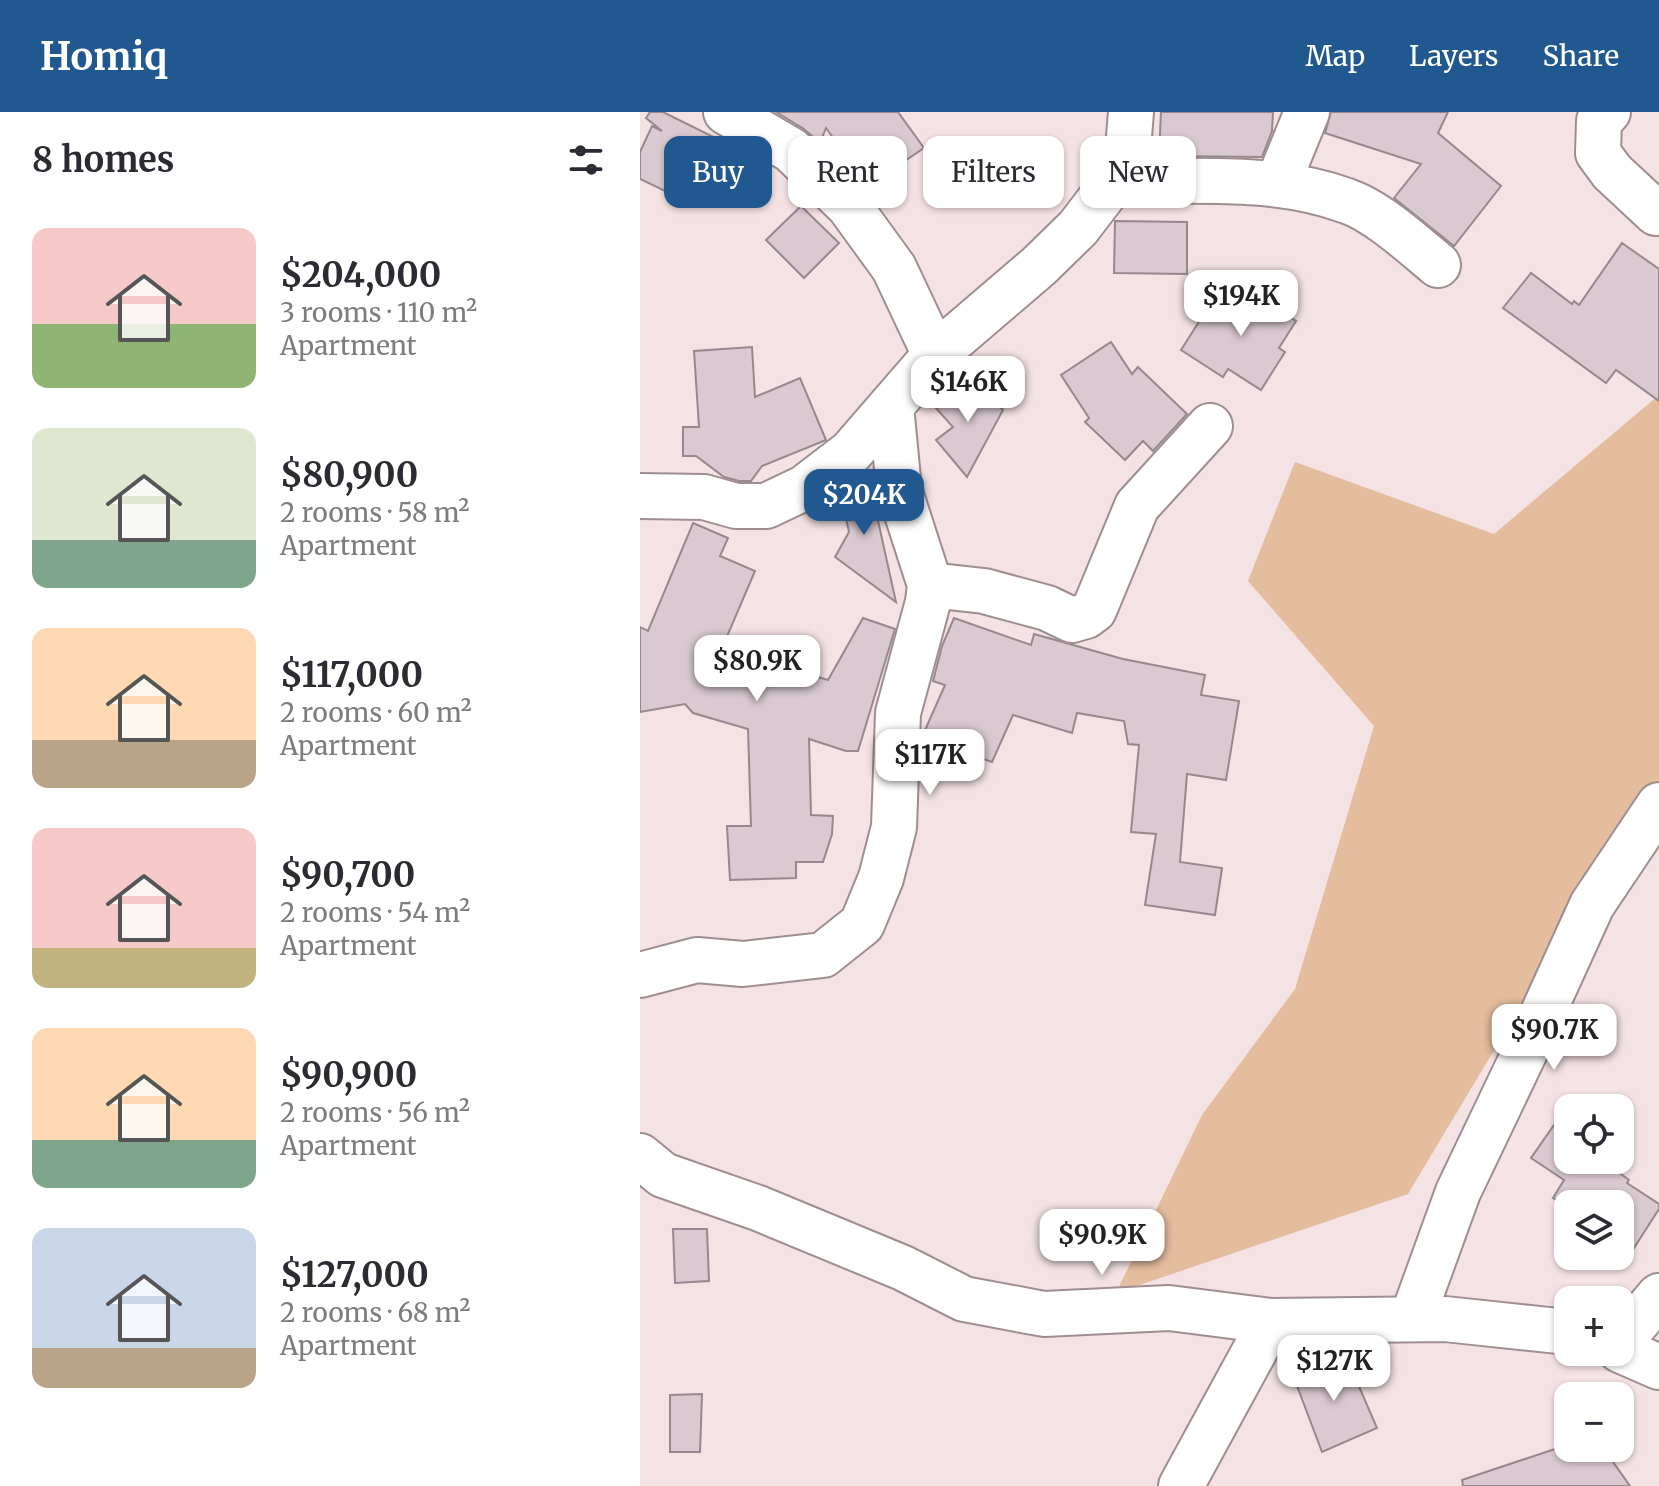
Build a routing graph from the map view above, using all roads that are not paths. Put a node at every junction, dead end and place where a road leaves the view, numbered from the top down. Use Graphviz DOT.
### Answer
graph roads {
  1 [pos="726,112"];
  2 [pos="1131,112"];
  3 [pos="1307,112"];
  4 [pos="1608,112"];
  5 [pos="1129,136"];
  6 [pos="1196,182"];
  7 [pos="1278,183"];
  8 [pos="1093,208"];
  9 [pos="1656,213"];
  10 [pos="1438,265"];
  11 [pos="935,355"];
  12 [pos="891,406"];
  13 [pos="1210,426"];
  14 [pos="640,496"];
  15 [pos="930,585"];
  16 [pos="1659,805"];
  17 [pos="640,975"];
  18 [pos="640,1156"];
  19 [pos="1659,1296"];
  20 [pos="1412,1319"];
  21 [pos="1271,1321"];
  22 [pos="1634,1325"];
  23 [pos="1554,1331"];
  24 [pos="1634,1356"];
  25 [pos="1659,1367"];
  26 [pos="1181,1486"];
  1 -- 11 [label="street"];
  2 -- 5 [label="street"];
  3 -- 7 [label="street"];
  4 -- 9 [label="street"];
  6 -- 7 [label="street"];
  7 -- 10 [label="street"];
  8 -- 11 [label="street"];
  11 -- 12 [label="street"];
  12 -- 14 [label="street"];
  12 -- 15 [label="street"];
  13 -- 15 [label="street"];
  15 -- 17 [label="street"];
  16 -- 20 [label="street"];
  18 -- 21 [label="street"];
  19 -- 22 [label="street"];
  20 -- 21 [label="street"];
  20 -- 23 [label="street"];
  21 -- 26 [label="street"];
  24 -- 25 [label="street"];
}
